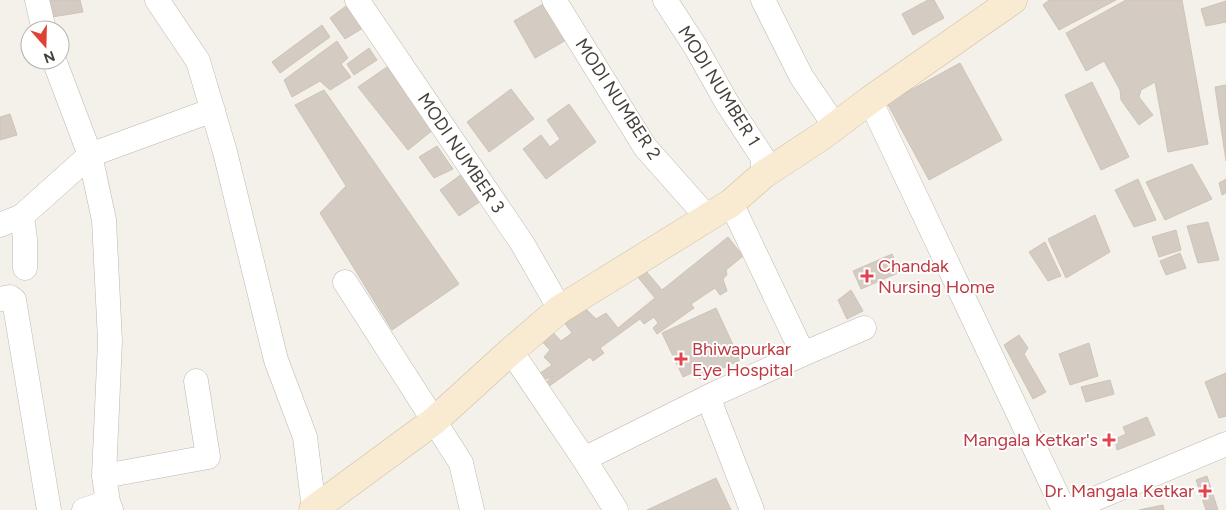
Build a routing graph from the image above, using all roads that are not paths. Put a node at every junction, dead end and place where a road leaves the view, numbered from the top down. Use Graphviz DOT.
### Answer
graph roads {
  1 [pos="37,0"];
  2 [pos="158,0"];
  3 [pos="358,0"];
  4 [pos="554,0"];
  5 [pos="665,0"];
  6 [pos="763,0"];
  7 [pos="1013,0"];
  8 [pos="42,20"];
  9 [pos="58,70"];
  10 [pos="870,100"];
  11 [pos="213,110"];
  12 [pos="836,126"];
  13 [pos="90,155"];
  14 [pos="763,175"];
  15 [pos="731,203"];
  16 [pos="22,216"];
  17 [pos="707,217"];
  18 [pos="0,225"];
  19 [pos="25,268"];
  20 [pos="345,282"];
  21 [pos="0,299"];
  22 [pos="560,310"];
  23 [pos="864,328"];
  24 [pos="511,351"];
  25 [pos="803,354"];
  26 [pos="196,381"];
  27 [pos="714,394"];
  28 [pos="434,421"];
  29 [pos="1226,444"];
  30 [pos="584,459"];
  31 [pos="104,476"];
  32 [pos="1107,503"];
  33 [pos="110,506"];
  34 [pos="313,509"];
  35 [pos="49,510"];
  36 [pos="84,510"];
  37 [pos="472,510"];
  38 [pos="616,510"];
  39 [pos="752,510"];
  40 [pos="1064,510"];
  41 [pos="1068,510"];
  1 -- 8 [label="street"];
  2 -- 11 [label="street"];
  3 -- 22 [label="street, MODI NUMBER 3"];
  4 -- 17 [label="street, MODI NUMBER 2"];
  5 -- 14 [label="street, MODI NUMBER 1"];
  6 -- 12 [label="street"];
  7 -- 10 [label="street"];
  9 -- 13 [label="street"];
  10 -- 12 [label="street"];
  10 -- 40 [label="street"];
  11 -- 13 [label="street"];
  11 -- 34 [label="street"];
  12 -- 14 [label="street"];
  13 -- 16 [label="street"];
  13 -- 31 [label="street"];
  14 -- 15 [label="street"];
  15 -- 17 [label="street"];
  15 -- 25 [label="street"];
  16 -- 18 [label="street"];
  16 -- 19 [label="street"];
  17 -- 22 [label="street"];
  20 -- 28 [label="street"];
  21 -- 35 [label="street"];
  22 -- 24 [label="street"];
  23 -- 25 [label="street"];
  24 -- 28 [label="street"];
  24 -- 30 [label="street"];
  25 -- 27 [label="street"];
  26 -- 31 [label="street"];
  27 -- 30 [label="street"];
  27 -- 39 [label="street"];
  28 -- 34 [label="street"];
  28 -- 37 [label="street"];
  29 -- 32 [label="street"];
  30 -- 38 [label="street"];
  31 -- 33 [label="street"];
  32 -- 41 [label="street"];
  33 -- 36 [label="street"];
}
